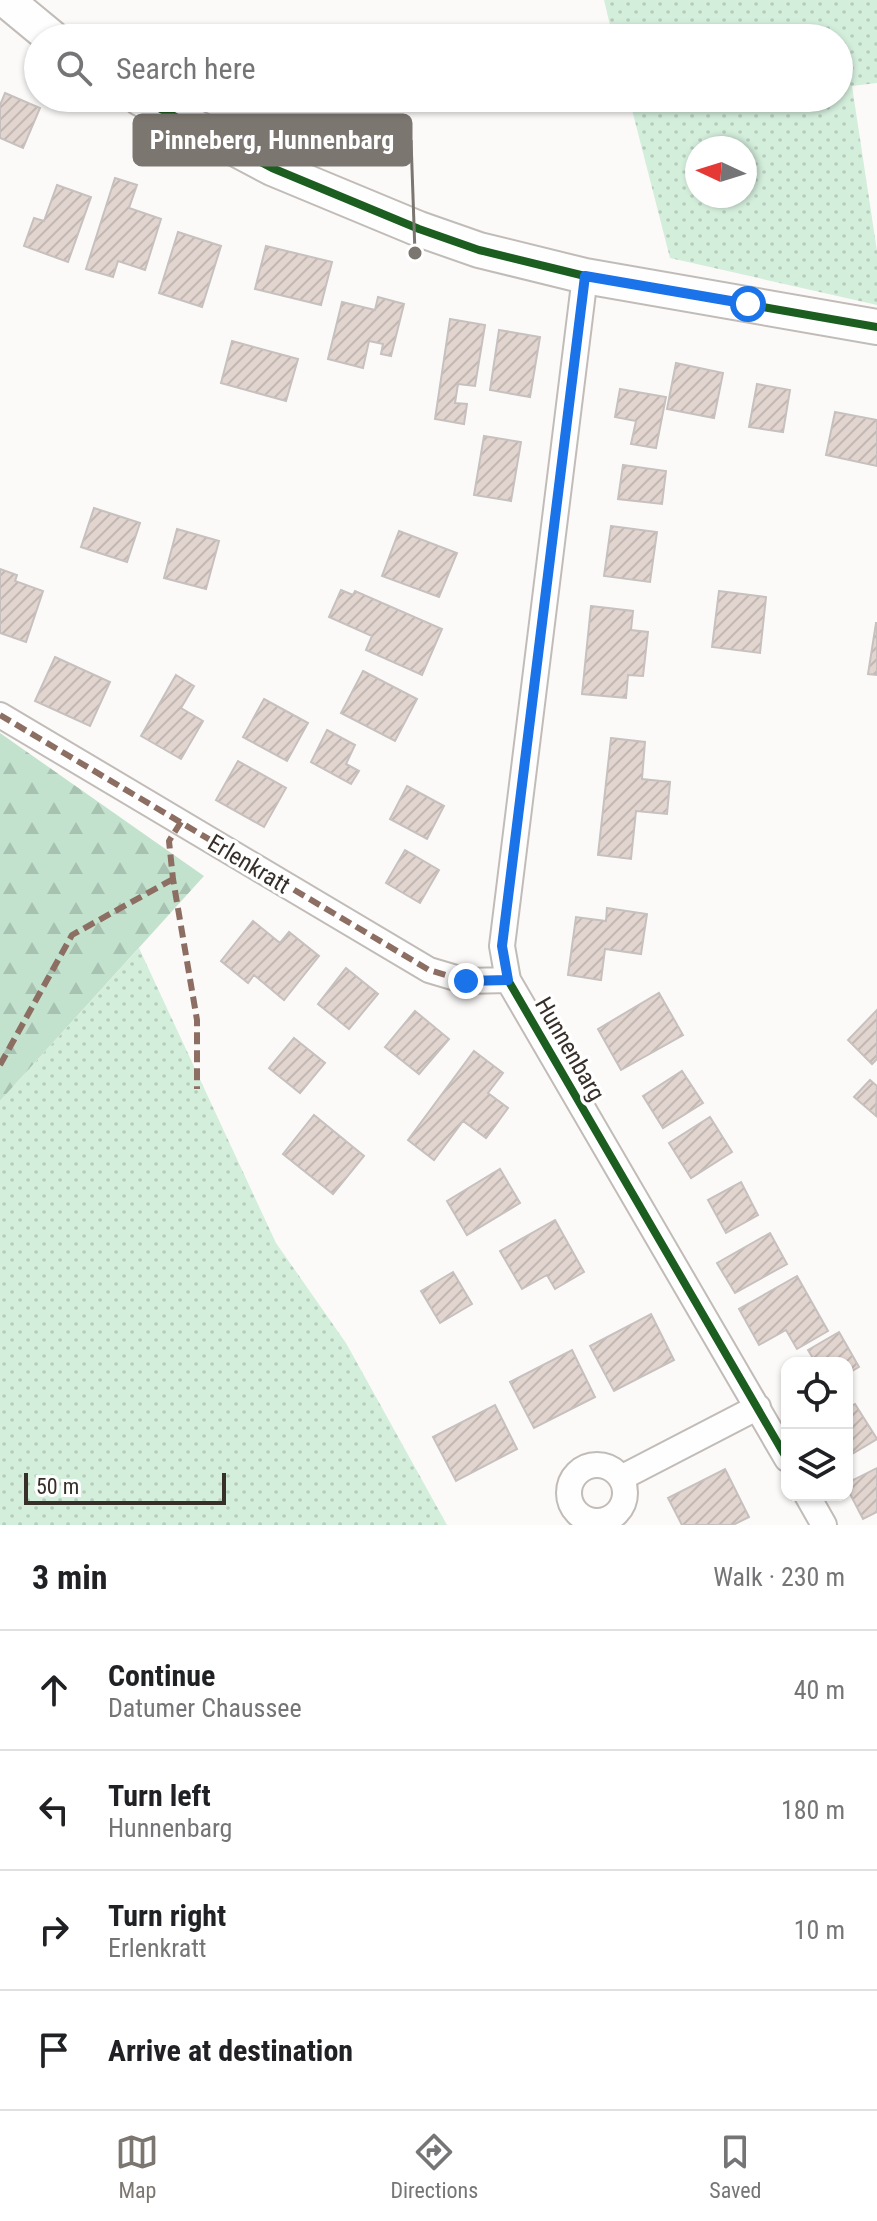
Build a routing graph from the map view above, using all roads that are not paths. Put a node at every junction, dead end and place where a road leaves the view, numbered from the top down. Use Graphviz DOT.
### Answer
graph roads {
  1 [pos="6,0"];
  2 [pos="35,24"];
  3 [pos="166,112"];
  4 [pos="585,276"];
  5 [pos="877,327"];
  6 [pos="0,715"];
  7 [pos="508,980"];
  8 [pos="758,1407"];
  9 [pos="781,1448"];
  10 [pos="621,1478"];
  11 [pos="810,1501"];
  12 [pos="824,1525"];
  1 -- 2 [label="street"];
  3 -- 4 [label="street"];
  4 -- 5 [label="street"];
  4 -- 7 [label="street, Hunnenbarg"];
  6 -- 7 [label="street, Erlenkratt"];
  7 -- 8 [label="street, Hunnenbarg"];
  8 -- 9 [label="street, Hunnenbarg"];
  8 -- 10 [label="street"];
  11 -- 12 [label="street"];
}
